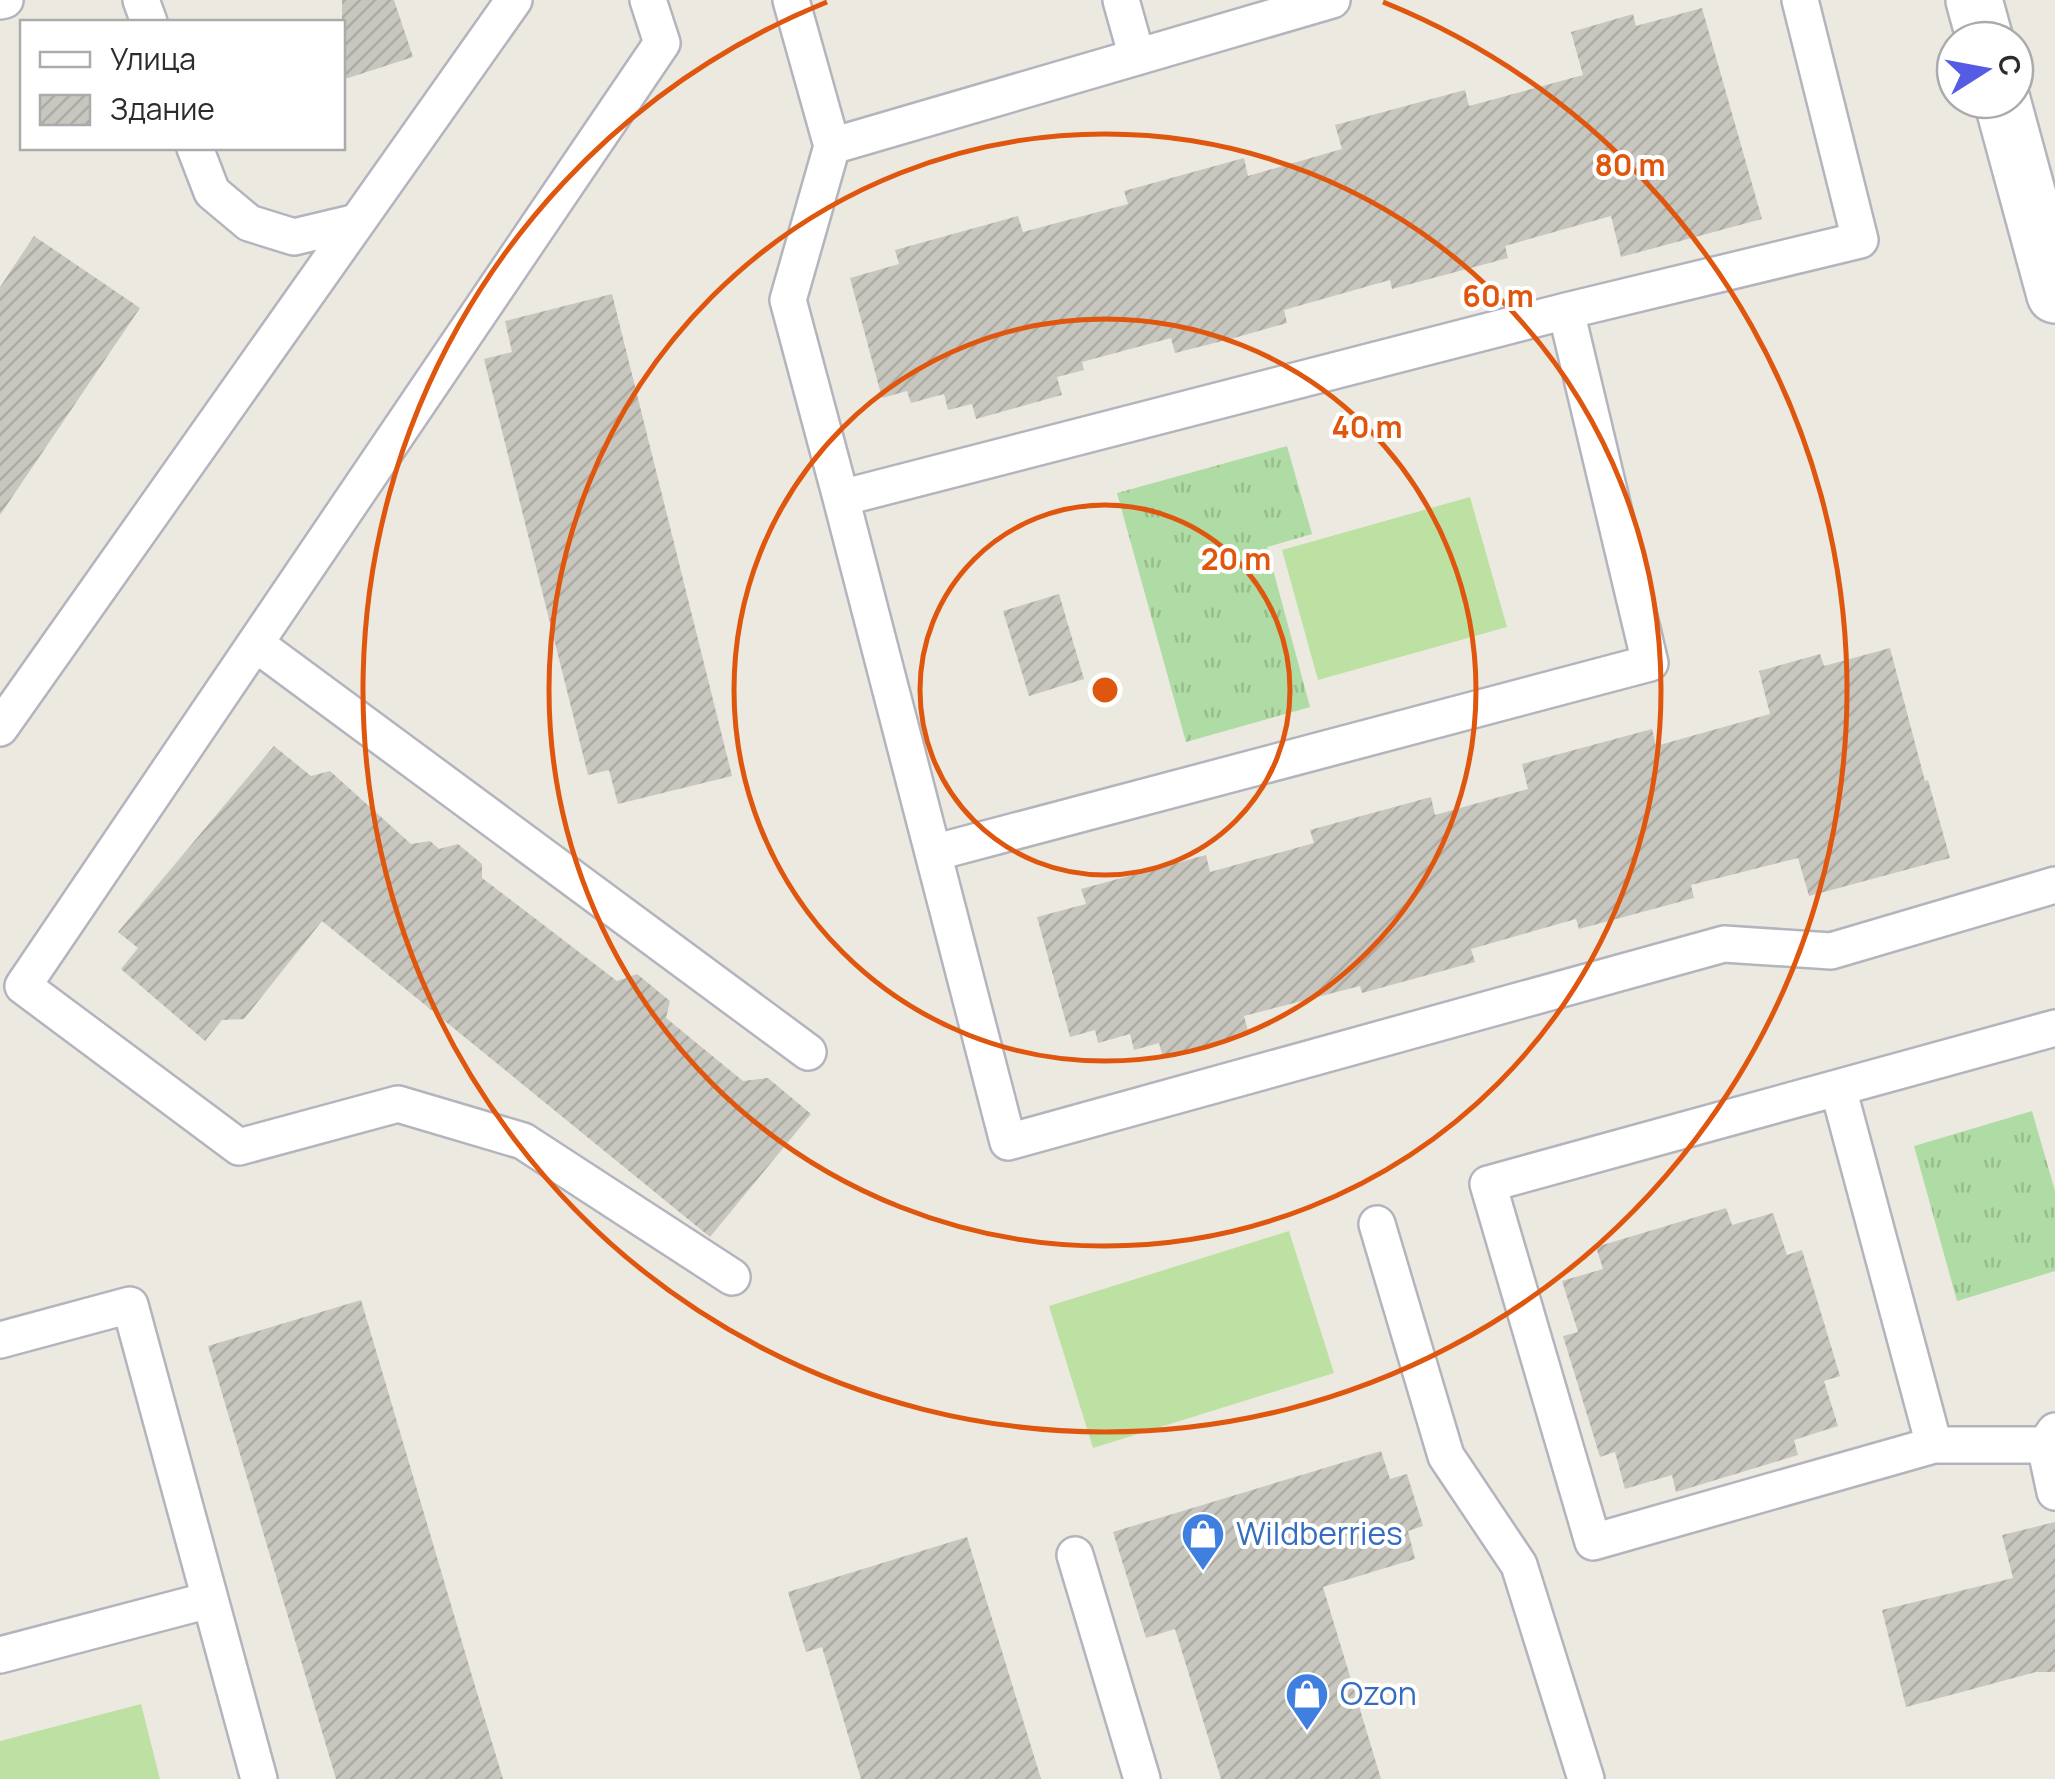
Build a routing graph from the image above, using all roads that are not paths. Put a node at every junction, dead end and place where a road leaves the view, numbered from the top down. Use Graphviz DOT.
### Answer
graph roads {
  1 [pos="514,0"];
  2 [pos="648,0"];
  3 [pos="791,0"];
  4 [pos="1120,0"];
  5 [pos="1332,0"];
  6 [pos="1800,0"];
  7 [pos="1137,57"];
  8 [pos="2007,120"];
  9 [pos="832,146"];
  10 [pos="196,150"];
  11 [pos="358,222"];
  12 [pos="2055,295"];
  13 [pos="1566,311"];
  14 [pos="841,498"];
  15 [pos="256,644"];
  16 [pos="0,728"];
  17 [pos="933,854"];
  18 [pos="2055,885"];
  19 [pos="2055,1028"];
  20 [pos="808,1052"];
  21 [pos="1838,1088"];
  22 [pos="1377,1224"];
  23 [pos="732,1277"];
  24 [pos="0,1340"];
  25 [pos="2050,1438"];
  26 [pos="1934,1445"];
  27 [pos="2055,1492"];
  28 [pos="1075,1555"];
  29 [pos="209,1600"];
  30 [pos="0,1654"];
  31 [pos="259,1779"];
  32 [pos="1142,1779"];
  33 [pos="1586,1779"];
  1 -- 11 [label="lane"];
  2 -- 15 [label="lane"];
  3 -- 9 [label="lane"];
  4 -- 7 [label="lane"];
  5 -- 7 [label="lane"];
  6 -- 13 [label="lane"];
  7 -- 9 [label="lane"];
  8 -- 12 [label="main road"];
  9 -- 14 [label="lane"];
  10 -- 11 [label="lane"];
  11 -- 16 [label="lane"];
  13 -- 14 [label="lane"];
  13 -- 17 [label="lane"];
  14 -- 17 [label="lane"];
  15 -- 20 [label="lane"];
  15 -- 23 [label="lane"];
  17 -- 18 [label="lane"];
  19 -- 21 [label="lane"];
  21 -- 26 [label="lane"];
  21 -- 26 [label="lane"];
  22 -- 33 [label="lane"];
  24 -- 29 [label="lane"];
  25 -- 26 [label="lane"];
  25 -- 27 [label="lane"];
  28 -- 32 [label="lane"];
  29 -- 30 [label="lane"];
  29 -- 31 [label="lane"];
}
